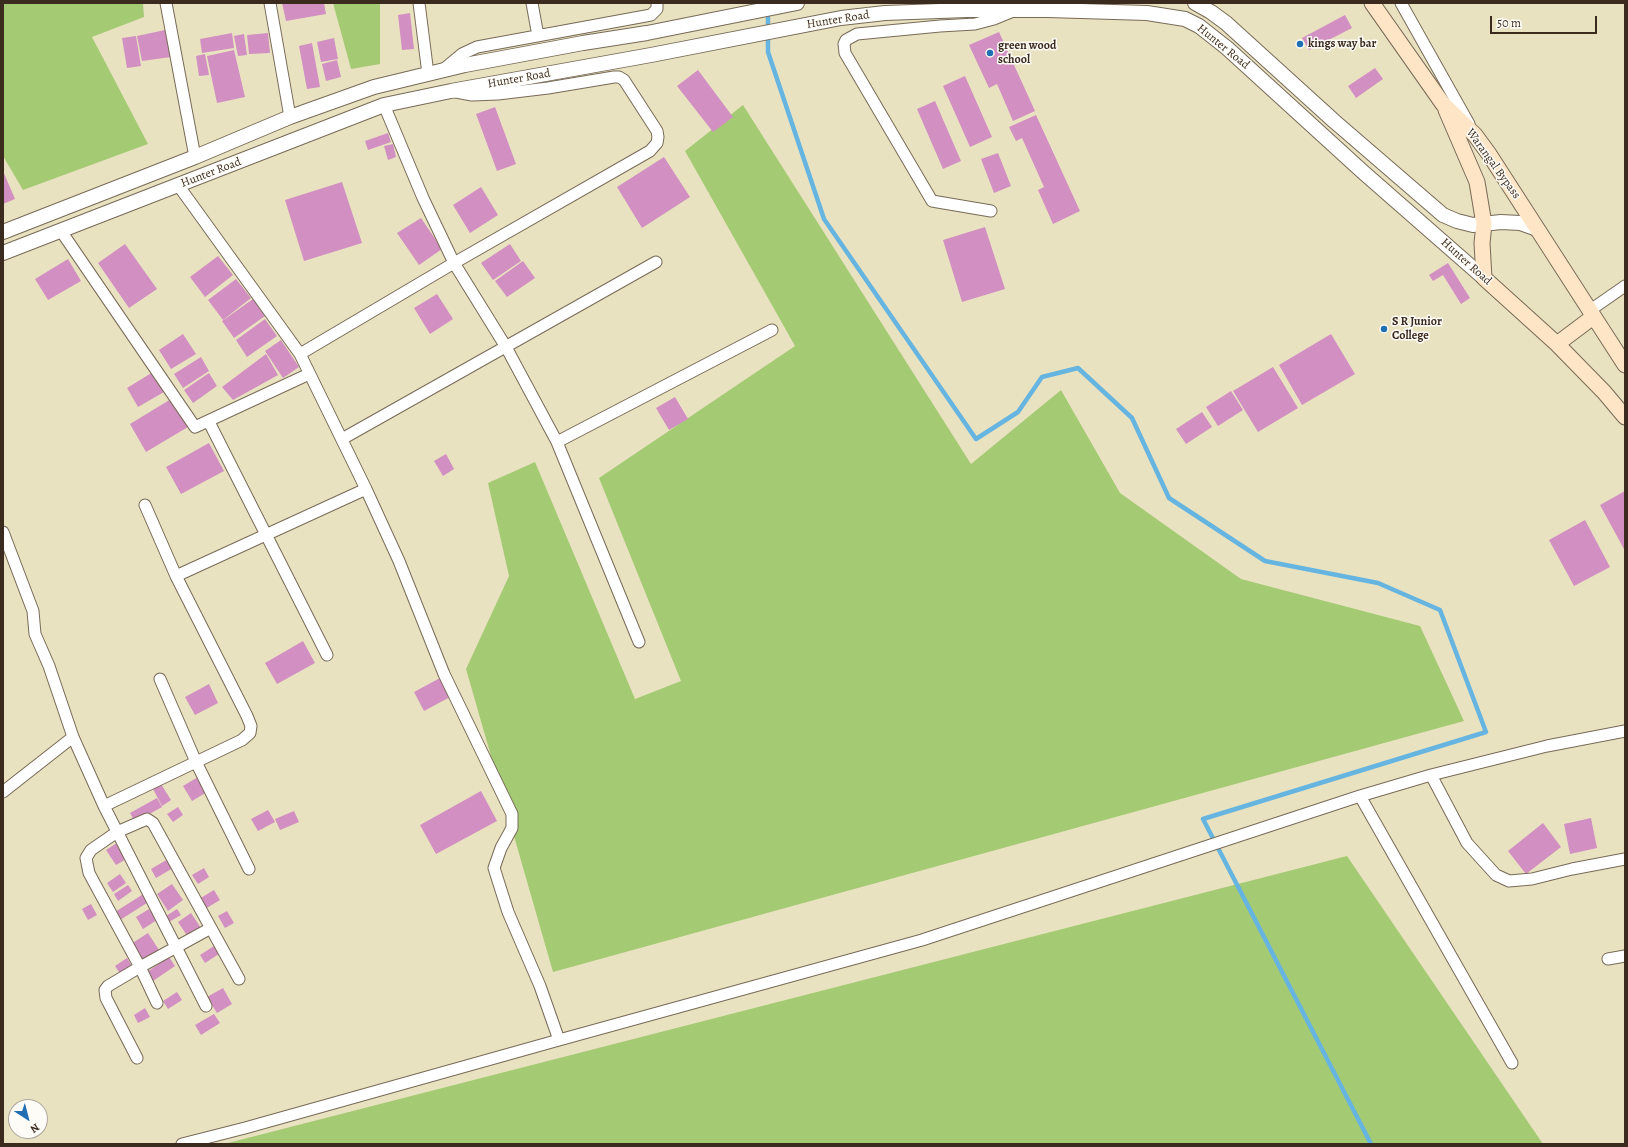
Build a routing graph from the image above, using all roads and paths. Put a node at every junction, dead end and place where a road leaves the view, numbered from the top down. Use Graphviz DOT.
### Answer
graph roads {
  1 [pos="166,3"];
  2 [pos="270,3"];
  3 [pos="420,3"];
  4 [pos="532,3"];
  5 [pos="657,3"];
  6 [pos="797,3"];
  7 [pos="1195,3"];
  8 [pos="1372,3"];
  9 [pos="1401,3"];
  10 [pos="1016,10"];
  11 [pos="538,36"];
  12 [pos="443,70"];
  13 [pos="428,74"];
  14 [pos="451,91"];
  15 [pos="1443,104"];
  16 [pos="384,106"];
  17 [pos="290,117"];
  18 [pos="1475,135"];
  19 [pos="195,157"];
  20 [pos="178,185"];
  21 [pos="991,211"];
  22 [pos="1484,224"];
  23 [pos="1537,229"];
  24 [pos="61,231"];
  25 [pos="3,232"];
  26 [pos="3,253"];
  27 [pos="656,262"];
  28 [pos="454,263"];
  29 [pos="1484,278"];
  30 [pos="1625,286"];
  31 [pos="1591,314"];
  32 [pos="772,330"];
  33 [pos="1557,344"];
  34 [pos="506,346"];
  35 [pos="300,354"];
  36 [pos="1625,366"];
  37 [pos="309,374"];
  38 [pos="1625,417"];
  39 [pos="210,422"];
  40 [pos="342,439"];
  41 [pos="557,442"];
  42 [pos="366,489"];
  43 [pos="145,506"];
  44 [pos="3,532"];
  45 [pos="266,535"];
  46 [pos="176,576"];
  47 [pos="639,642"];
  48 [pos="327,655"];
  49 [pos="160,679"];
  50 [pos="1625,731"];
  51 [pos="73,737"];
  52 [pos="196,762"];
  53 [pos="1431,775"];
  54 [pos="3,792"];
  55 [pos="1360,796"];
  56 [pos="104,806"];
  57 [pos="117,832"];
  58 [pos="1625,859"];
  59 [pos="250,869"];
  60 [pos="211,928"];
  61 [pos="176,948"];
  62 [pos="1625,956"];
  63 [pos="1608,959"];
  64 [pos="140,967"];
  65 [pos="239,979"];
  66 [pos="157,1003"];
  67 [pos="206,1006"];
  68 [pos="559,1040"];
  69 [pos="137,1058"];
  70 [pos="1512,1063"];
  71 [pos="182,1144"];
  1 -- 19 [label="street"];
  2 -- 17 [label="street"];
  3 -- 13 [label="street"];
  4 -- 11 [label="street"];
  5 -- 11 [label="street"];
  6 -- 12 [label="street, Hunter Road"];
  7 -- 22 [label="street, Hunter Road"];
  8 -- 15 [label="main road, Warangal Bypass"];
  9 -- 18 [label="street"];
  10 -- 14 [label="street, Hunter Road"];
  10 -- 21 [label="street"];
  10 -- 29 [label="street, Hunter Road"];
  11 -- 12 [label="street"];
  12 -- 13 [label="street, Hunter Road"];
  13 -- 17 [label="street, Hunter Road"];
  14 -- 16 [label="street, Hunter Road"];
  14 -- 28 [label="street"];
  15 -- 18 [label="main road, Warangal Bypass"];
  15 -- 22 [label="main road, Warangal Bypass"];
  16 -- 20 [label="street, Hunter Road"];
  16 -- 28 [label="street"];
  17 -- 19 [label="street, Hunter Road"];
  18 -- 23 [label="main road, Warangal Bypass"];
  19 -- 25 [label="street, Hunter Road"];
  20 -- 24 [label="street, Hunter Road"];
  20 -- 35 [label="street"];
  22 -- 23 [label="street, Hunter Road"];
  22 -- 29 [label="main road, Warangal Bypass"];
  23 -- 31 [label="main road, Warangal Bypass"];
  24 -- 26 [label="street, Hunter Road"];
  24 -- 39 [label="street"];
  27 -- 34 [label="street"];
  28 -- 34 [label="street"];
  28 -- 35 [label="street"];
  29 -- 33 [label="main road, Hunter Road"];
  30 -- 31 [label="street"];
  31 -- 33 [label="main road"];
  31 -- 36 [label="main road"];
  32 -- 41 [label="street"];
  33 -- 38 [label="main road, Hunter Road"];
  34 -- 40 [label="street"];
  34 -- 41 [label="street"];
  35 -- 37 [label="street"];
  37 -- 39 [label="street"];
  37 -- 40 [label="street"];
  39 -- 45 [label="street"];
  40 -- 42 [label="street"];
  41 -- 47 [label="street"];
  42 -- 45 [label="street"];
  42 -- 68 [label="street"];
  43 -- 46 [label="street"];
  44 -- 51 [label="street"];
  45 -- 46 [label="street"];
  45 -- 48 [label="street"];
  46 -- 52 [label="street"];
  49 -- 52 [label="street"];
  50 -- 53 [label="street"];
  51 -- 54 [label="street"];
  51 -- 56 [label="street"];
  52 -- 56 [label="street"];
  52 -- 59 [label="street"];
  53 -- 55 [label="street"];
  53 -- 58 [label="street"];
  55 -- 68 [label="street"];
  55 -- 70 [label="street"];
  56 -- 57 [label="street"];
  57 -- 60 [label="street"];
  57 -- 61 [label="street"];
  57 -- 64 [label="street"];
  60 -- 61 [label="street"];
  60 -- 65 [label="street"];
  61 -- 64 [label="street"];
  61 -- 67 [label="street"];
  62 -- 63 [label="street"];
  64 -- 66 [label="street"];
  64 -- 69 [label="street"];
  68 -- 71 [label="street"];
}
